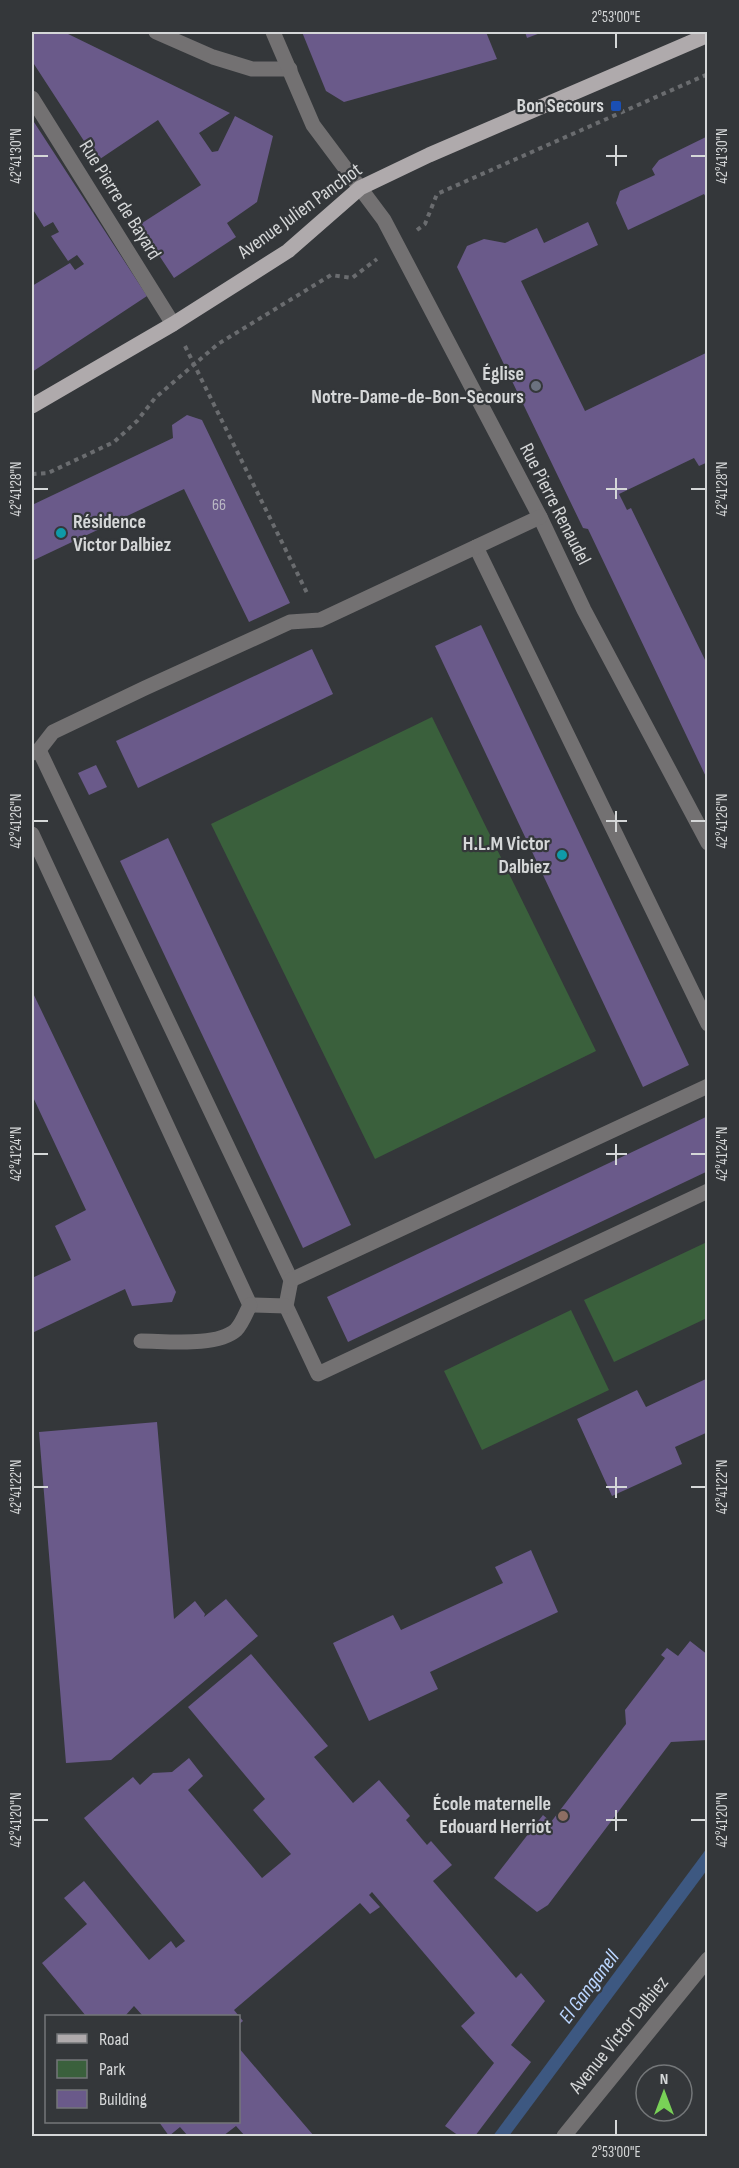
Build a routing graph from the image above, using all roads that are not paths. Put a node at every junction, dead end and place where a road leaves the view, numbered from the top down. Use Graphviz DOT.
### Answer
graph roads {
  1 [pos="156,32"];
  2 [pos="273,32"];
  3 [pos="708,35"];
  4 [pos="691,37"];
  5 [pos="290,69"];
  6 [pos="32,98"];
  7 [pos="360,188"];
  8 [pos="173,324"];
  9 [pos="32,406"];
  10 [pos="540,517"];
  11 [pos="476,547"];
  12 [pos="35,751"];
  13 [pos="32,834"];
  14 [pos="708,843"];
  15 [pos="708,1024"];
  16 [pos="708,1086"];
  17 [pos="708,1191"];
  18 [pos="291,1280"];
  19 [pos="250,1305"];
  20 [pos="286,1306"];
  21 [pos="141,1341"];
  22 [pos="708,1959"];
  23 [pos="564,2136"];
  1 -- 5 [label="street"];
  2 -- 5 [label="street, Rue Pierre Renaudel"];
  3 -- 4 [label="main road, Avenue Julien Panchot"];
  4 -- 7 [label="main road, Avenue Julien Panchot"];
  5 -- 7 [label="street, Rue Pierre Renaudel"];
  6 -- 8 [label="street, Rue Pierre de Bayard"];
  7 -- 8 [label="main road, Avenue Julien Panchot"];
  7 -- 10 [label="street, Rue Pierre Renaudel"];
  8 -- 9 [label="main road, Avenue Julien Panchot"];
  10 -- 11 [label="street"];
  10 -- 14 [label="street, Rue Pierre Renaudel"];
  11 -- 12 [label="street"];
  11 -- 15 [label="street"];
  12 -- 18 [label="street"];
  13 -- 19 [label="street"];
  16 -- 18 [label="street"];
  17 -- 20 [label="street"];
  18 -- 20 [label="street"];
  19 -- 20 [label="street"];
  19 -- 21 [label="street"];
  22 -- 23 [label="street, Avenue Victor Dalbiez"];
}
